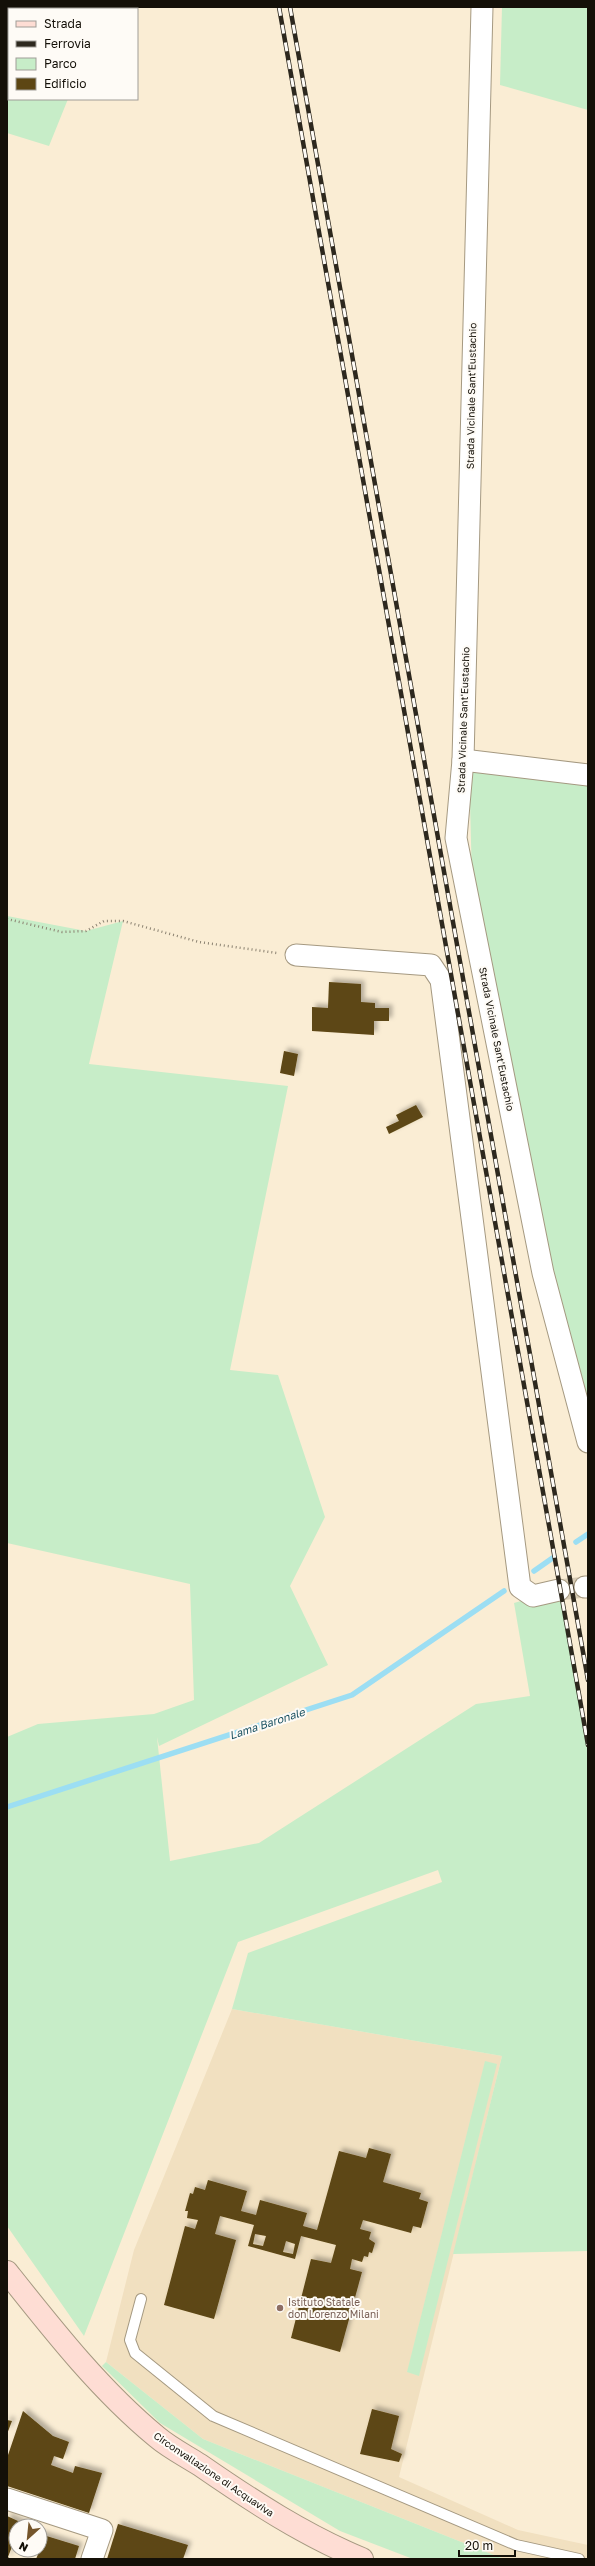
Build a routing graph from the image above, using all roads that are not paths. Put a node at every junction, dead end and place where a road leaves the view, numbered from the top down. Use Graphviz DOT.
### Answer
graph roads {
  1 [pos="482,7"];
  2 [pos="463,760"];
  3 [pos="588,775"];
  4 [pos="296,956"];
  5 [pos="588,1442"];
  6 [pos="559,1590"];
  7 [pos="7,2272"];
  8 [pos="141,2299"];
  9 [pos="7,2499"];
  10 [pos="92,2559"];
  11 [pos="362,2559"];
  12 [pos="579,2559"];
  1 -- 2 [label="street, Strada Vicinale Sant'Eustachio"];
  2 -- 3 [label="street"];
  2 -- 5 [label="street, Strada Vicinale Sant'Eustachio"];
  4 -- 6 [label="street"];
  7 -- 11 [label="main road, Circonvallazione di Acquaviva"];
  8 -- 12 [label="lane"];
  9 -- 10 [label="street"];
}
